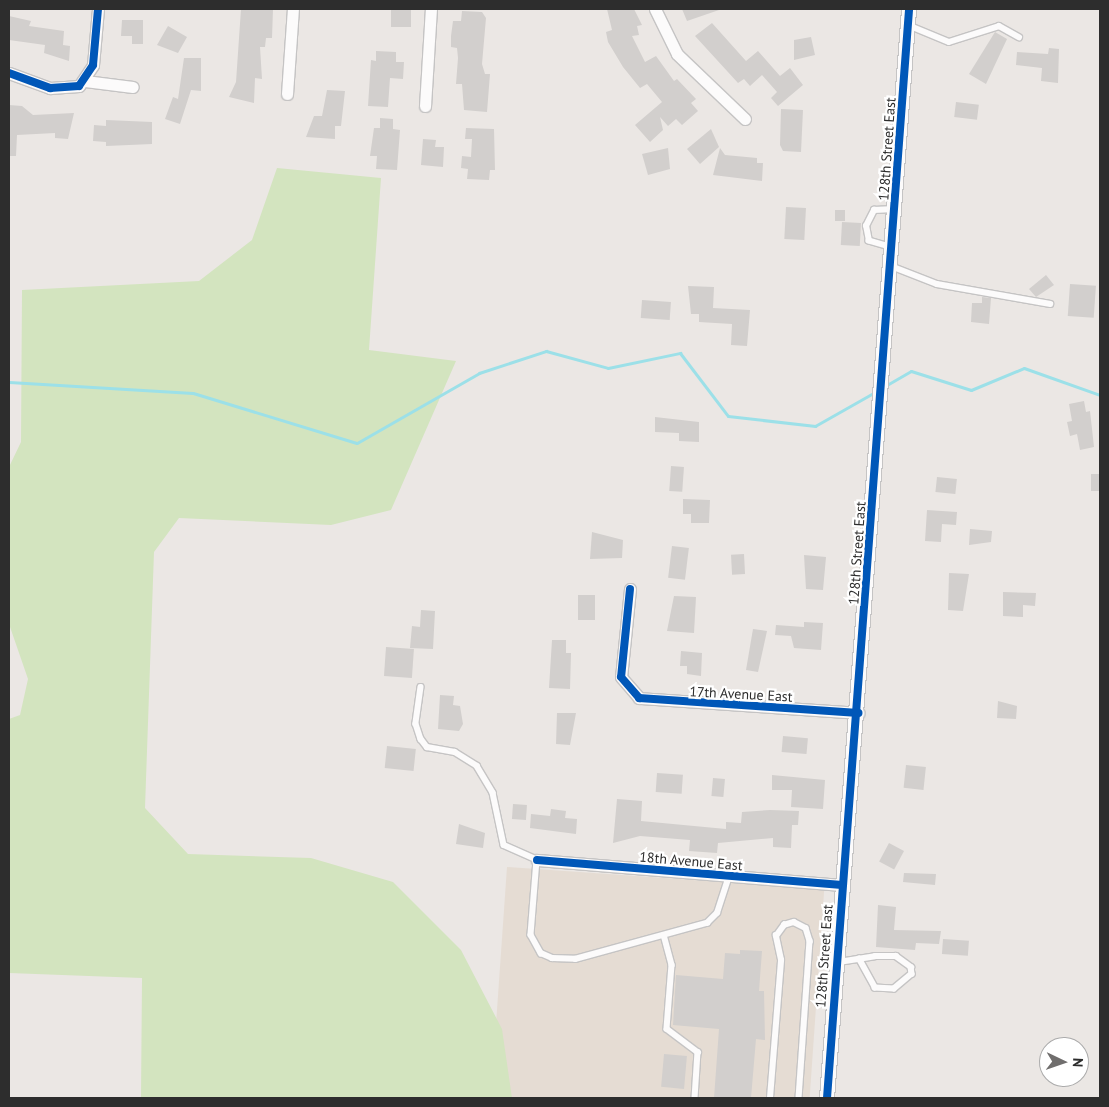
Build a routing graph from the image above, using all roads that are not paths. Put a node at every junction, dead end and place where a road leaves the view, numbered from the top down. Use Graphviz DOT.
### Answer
graph roads {
  1 [pos="98,9"];
  2 [pos="293,9"];
  3 [pos="431,9"];
  4 [pos="655,9"];
  5 [pos="909,9"];
  6 [pos="908,25"];
  7 [pos="1019,37"];
  8 [pos="9,72"];
  9 [pos="85,81"];
  10 [pos="133,87"];
  11 [pos="287,94"];
  12 [pos="425,106"];
  13 [pos="745,119"];
  14 [pos="895,210"];
  15 [pos="892,247"];
  16 [pos="891,266"];
  17 [pos="1050,304"];
  18 [pos="630,589"];
  19 [pos="421,687"];
  20 [pos="858,714"];
  21 [pos="537,860"];
  22 [pos="729,876"];
  23 [pos="842,885"];
  24 [pos="664,935"];
  25 [pos="859,959"];
  26 [pos="836,962"];
  27 [pos="695,1098"];
  28 [pos="770,1098"];
  29 [pos="798,1098"];
  30 [pos="827,1098"];
  1 -- 9 [label="street"];
  2 -- 11 [label="street"];
  3 -- 12 [label="street"];
  4 -- 13 [label="street"];
  5 -- 6 [label="street, 128th Street East"];
  6 -- 7 [label="lane"];
  6 -- 14 [label="street, 128th Street East"];
  8 -- 9 [label="street"];
  9 -- 10 [label="street"];
  14 -- 15 [label="street, 128th Street East"];
  14 -- 15 [label="lane"];
  15 -- 16 [label="street, 128th Street East"];
  16 -- 17 [label="lane"];
  16 -- 20 [label="street, 128th Street East"];
  18 -- 20 [label="street, 17th Avenue East"];
  19 -- 21 [label="lane"];
  20 -- 23 [label="street, 128th Street East"];
  21 -- 22 [label="street, 18th Avenue East"];
  21 -- 24 [label="lane"];
  22 -- 23 [label="street, 18th Avenue East"];
  22 -- 24 [label="lane"];
  23 -- 26 [label="street, 128th Street East"];
  24 -- 27 [label="lane"];
  25 -- 25 [label="lane"];
  25 -- 26 [label="lane"];
  26 -- 30 [label="street, 128th Street East"];
  28 -- 29 [label="lane"];
}
